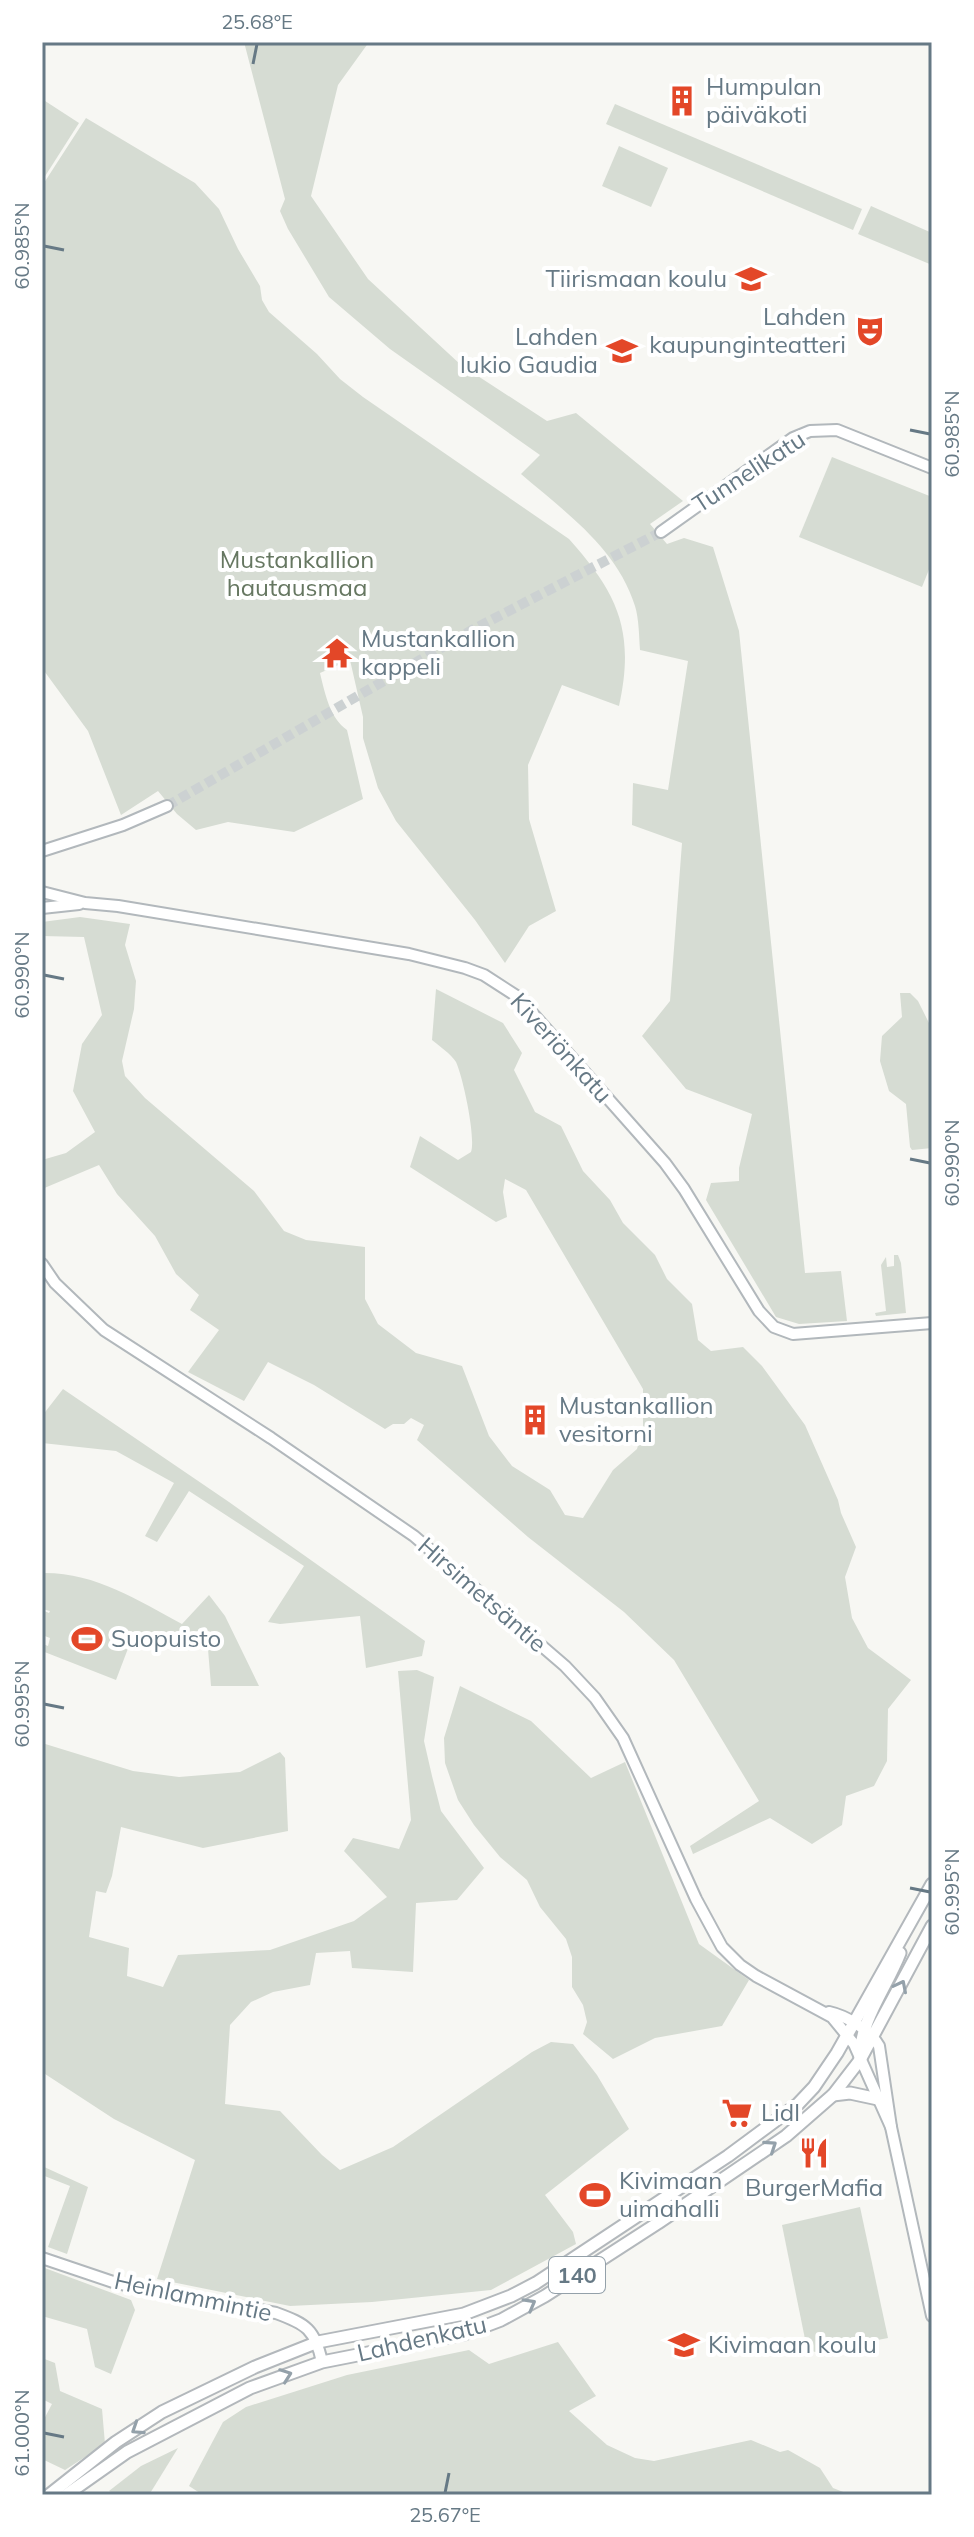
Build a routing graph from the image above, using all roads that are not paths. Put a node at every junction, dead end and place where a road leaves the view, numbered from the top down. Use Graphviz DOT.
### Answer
graph roads {
  1 [pos="932,468"];
  2 [pos="661,532"];
  3 [pos="167,806"];
  4 [pos="42,851"];
  5 [pos="42,892"];
  6 [pos="85,903"];
  7 [pos="42,908"];
  8 [pos="42,1264"];
  9 [pos="932,1323"];
  10 [pos="932,1884"];
  11 [pos="932,1926"];
  12 [pos="854,2029"];
  13 [pos="874,2037"];
  14 [pos="860,2060"];
  15 [pos="833,2095"];
  16 [pos="878,2099"];
  17 [pos="891,2127"];
  18 [pos="42,2258"];
  19 [pos="932,2316"];
  20 [pos="318,2342"];
  21 [pos="322,2362"];
  22 [pos="57,2493"];
  1 -- 2 [label="street, Tunnelikatu"];
  3 -- 4 [label="street"];
  5 -- 6 [label="street, Kiveriönkatu"];
  6 -- 7 [label="street, Kiveriönkatu"];
  6 -- 9 [label="street, Kiveriönkatu"];
  8 -- 12 [label="street, Hirsimetsäntie"];
  10 -- 12 [label="main road, Lahdenkatu"];
  13 -- 11 [label="main road, Lahdenkatu / 140, one-way"];
  12 -- 13 [label="street, Hirsimetsäntie"];
  12 -- 14 [label="main road"];
  12 -- 20 [label="main road, Lahdenkatu / 140"];
  13 -- 14 [label="main road, Lahdenkatu / 140"];
  13 -- 17 [label="street"];
  14 -- 15 [label="main road, Lahdenkatu / 140"];
  14 -- 16 [label="street"];
  15 -- 16 [label="main road"];
  21 -- 15 [label="main road, Lahdenkatu / 140, one-way"];
  16 -- 17 [label="street"];
  17 -- 19 [label="street"];
  18 -- 20 [label="street, Heinlammintie"];
  20 -- 21 [label="street"];
  20 -- 22 [label="main road, Lahdenkatu / 140, one-way"];
  22 -- 21 [label="main road, Lahdenkatu / 140, one-way"];
}
